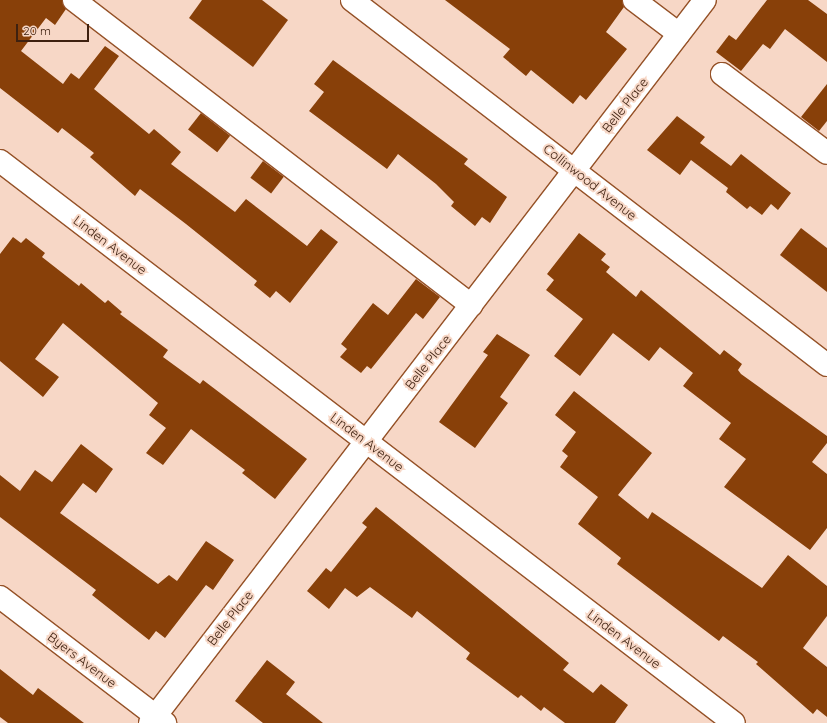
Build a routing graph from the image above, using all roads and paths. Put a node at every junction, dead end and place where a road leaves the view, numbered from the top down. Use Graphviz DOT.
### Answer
graph roads {
  1 [pos="74,0"];
  2 [pos="352,0"];
  3 [pos="634,0"];
  4 [pos="705,0"];
  5 [pos="679,34"];
  6 [pos="722,74"];
  7 [pos="827,153"];
  8 [pos="0,161"];
  9 [pos="574,171"];
  10 [pos="471,305"];
  11 [pos="827,365"];
  12 [pos="366,442"];
  13 [pos="0,597"];
  14 [pos="157,721"];
  15 [pos="734,723"];
  1 -- 10 [label="street"];
  2 -- 9 [label="street, Collinwood Avenue"];
  3 -- 5 [label="street"];
  4 -- 5 [label="street, Belle Place"];
  5 -- 9 [label="street, Belle Place"];
  6 -- 7 [label="street"];
  8 -- 12 [label="street, Linden Avenue"];
  9 -- 10 [label="street, Belle Place"];
  9 -- 11 [label="street, Collinwood Avenue"];
  10 -- 12 [label="street, Belle Place"];
  12 -- 14 [label="street, Belle Place"];
  12 -- 15 [label="street, Linden Avenue"];
  13 -- 14 [label="street, Byers Avenue"];
}
